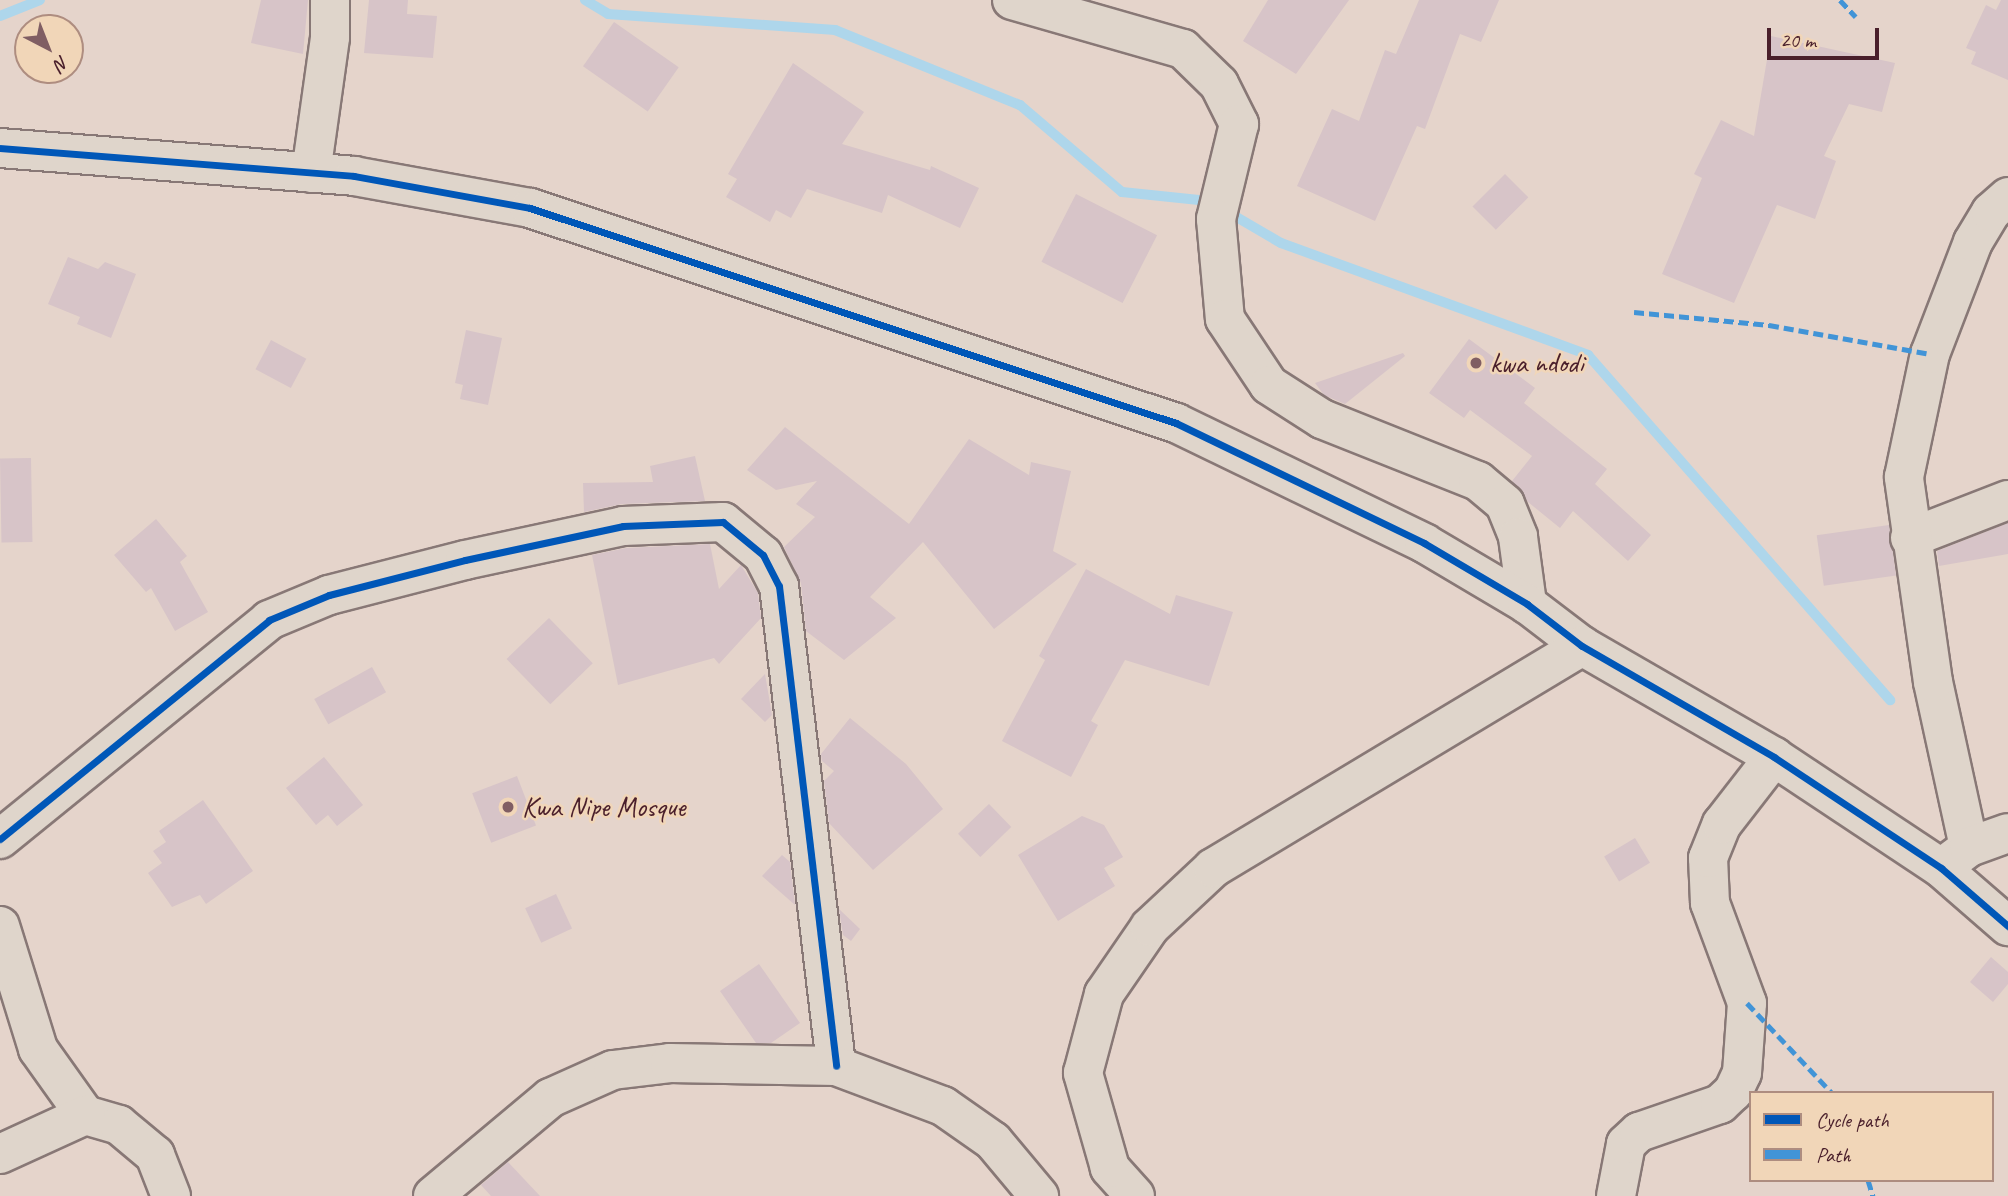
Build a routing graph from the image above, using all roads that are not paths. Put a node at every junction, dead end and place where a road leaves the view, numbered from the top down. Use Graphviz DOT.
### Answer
graph roads {
  1 [pos="330,0"];
  2 [pos="1012,0"];
  3 [pos="0,148"];
  4 [pos="311,173"];
  5 [pos="2008,197"];
  6 [pos="2008,500"];
  7 [pos="1910,538"];
  8 [pos="1527,604"];
  9 [pos="1582,646"];
  10 [pos="1774,757"];
  11 [pos="2008,833"];
  12 [pos="0,839"];
  13 [pos="1955,858"];
  14 [pos="0,926"];
  15 [pos="2008,926"];
  16 [pos="836,1066"];
  17 [pos="85,1115"];
  18 [pos="0,1154"];
  19 [pos="171,1196"];
  20 [pos="433,1196"];
  21 [pos="1039,1196"];
  22 [pos="1135,1196"];
  23 [pos="1616,1196"];
  1 -- 4 [label="street"];
  2 -- 8 [label="street"];
  3 -- 4 [label="street"];
  4 -- 8 [label="street"];
  5 -- 7 [label="street"];
  6 -- 7 [label="street"];
  7 -- 13 [label="street"];
  8 -- 9 [label="street"];
  9 -- 10 [label="street"];
  9 -- 22 [label="street"];
  10 -- 13 [label="street"];
  10 -- 23 [label="street"];
  11 -- 13 [label="street"];
  12 -- 16 [label="street"];
  13 -- 15 [label="street"];
  14 -- 17 [label="street"];
  16 -- 20 [label="street"];
  16 -- 21 [label="street"];
  17 -- 18 [label="street"];
  17 -- 19 [label="street"];
}
